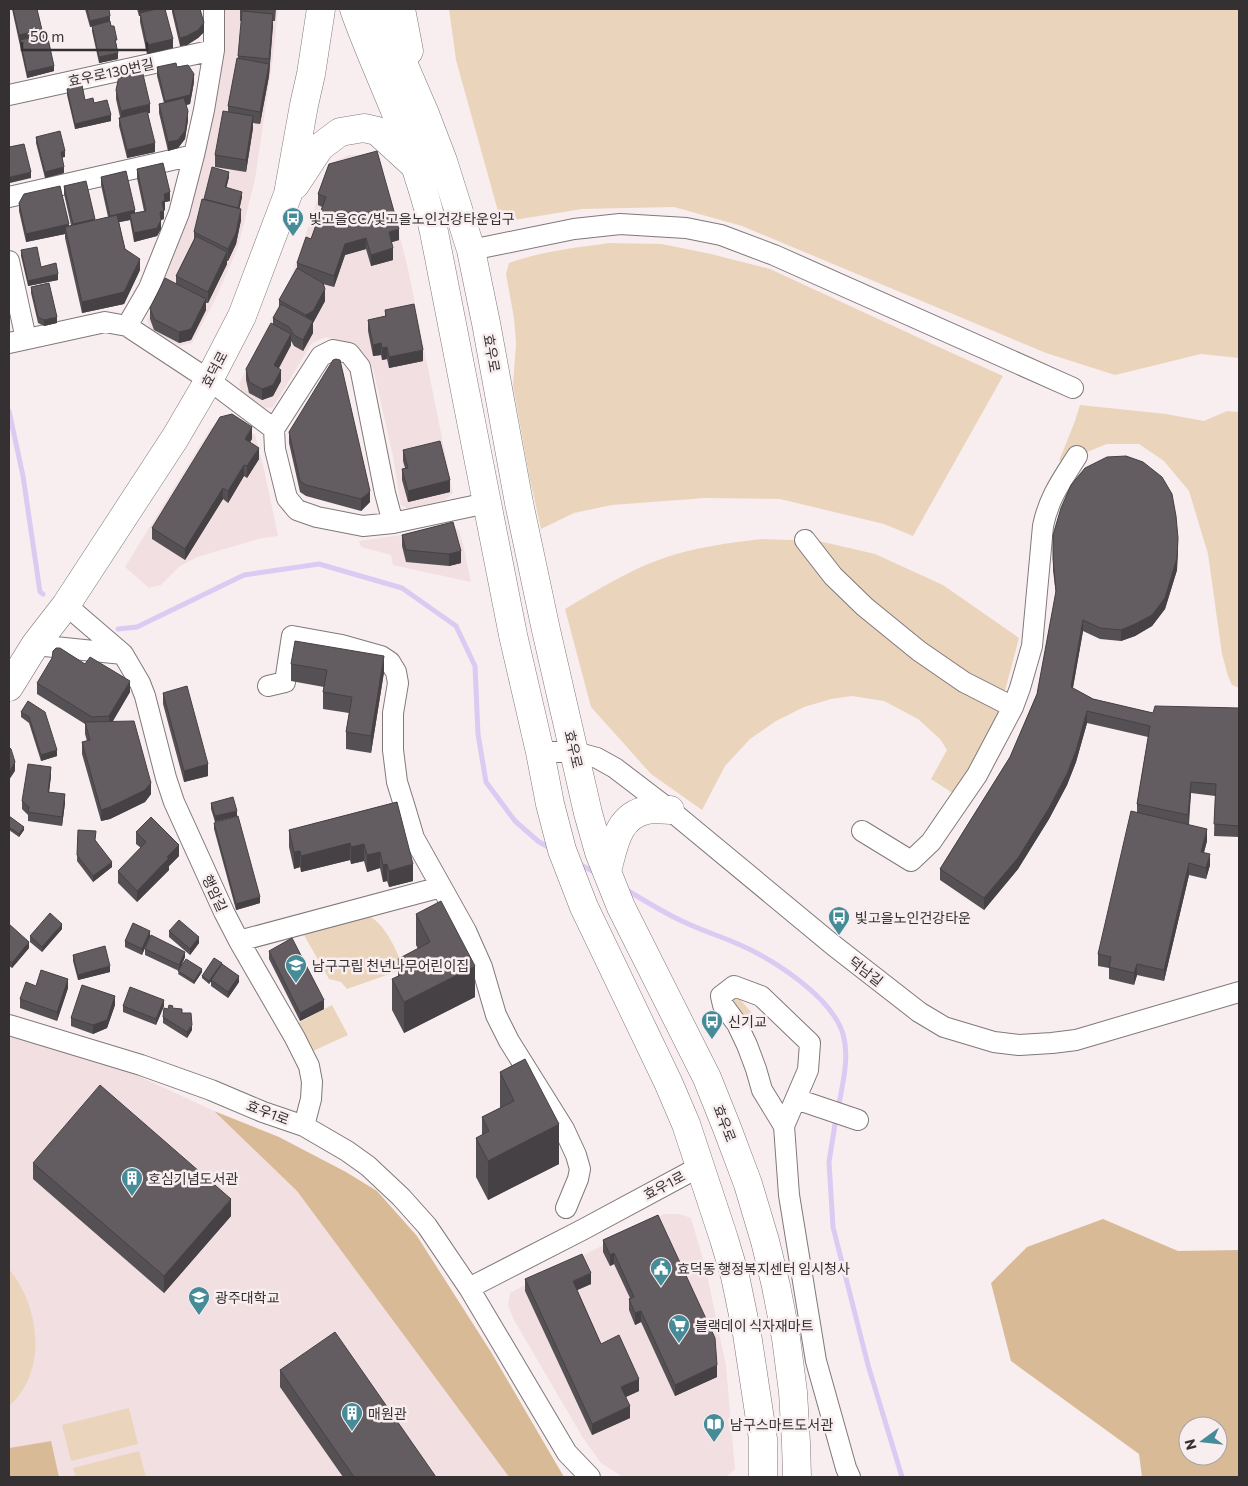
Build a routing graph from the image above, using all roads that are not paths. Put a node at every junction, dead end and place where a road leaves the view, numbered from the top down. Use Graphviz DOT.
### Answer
graph roads {
  1 [pos="214,9"];
  2 [pos="307,9"];
  3 [pos="321,9"];
  4 [pos="354,9"];
  5 [pos="378,9"];
  6 [pos="401,9"];
  7 [pos="214,50"];
  8 [pos="9,94"];
  9 [pos="420,102"];
  10 [pos="304,105"];
  11 [pos="194,155"];
  12 [pos="416,167"];
  13 [pos="288,194"];
  14 [pos="9,197"];
  15 [pos="471,250"];
  16 [pos="9,261"];
  17 [pos="127,326"];
  18 [pos="16,341"];
  19 [pos="209,380"];
  20 [pos="1073,388"];
  21 [pos="274,429"];
  22 [pos="1077,456"];
  23 [pos="486,504"];
  24 [pos="393,523"];
  25 [pos="805,540"];
  26 [pos="66,605"];
  27 [pos="35,645"];
  28 [pos="123,654"];
  29 [pos="268,686"];
  30 [pos="9,687"];
  31 [pos="1013,708"];
  32 [pos="540,752"];
  33 [pos="575,752"];
  34 [pos="670,810"];
  35 [pos="862,830"];
  36 [pos="607,871"];
  37 [pos="441,887"];
  38 [pos="239,941"];
  39 [pos="1239,992"];
  40 [pos="9,1025"];
  41 [pos="796,1099"];
  42 [pos="853,1118"];
  43 [pos="304,1126"];
  44 [pos="784,1126"];
  45 [pos="701,1166"];
  46 [pos="566,1208"];
  47 [pos="469,1288"];
  48 [pos="848,1473"];
  49 [pos="590,1477"];
  50 [pos="763,1477"];
  51 [pos="797,1477"];
  1 -- 7 [label="street"];
  2 -- 10 [label="main road"];
  3 -- 10 [label="main road, 효덕로"];
  4 -- 12 [label="main road"];
  5 -- 9 [label="main road, 효우로"];
  6 -- 9 [label="main road"];
  7 -- 8 [label="street, 효우로130번길"];
  7 -- 11 [label="street"];
  9 -- 15 [label="main road, 효우로"];
  10 -- 13 [label="main road, 효덕로"];
  11 -- 14 [label="street"];
  11 -- 17 [label="street"];
  12 -- 13 [label="main road"];
  12 -- 23 [label="main road"];
  13 -- 19 [label="main road, 효덕로"];
  15 -- 20 [label="street"];
  15 -- 33 [label="main road, 효우로"];
  16 -- 18 [label="street"];
  17 -- 18 [label="street"];
  17 -- 19 [label="street"];
  19 -- 21 [label="street"];
  19 -- 26 [label="main road, 효덕로"];
  21 -- 24 [label="street"];
  21 -- 24 [label="street"];
  22 -- 31 [label="street"];
  23 -- 24 [label="street"];
  23 -- 32 [label="main road"];
  25 -- 31 [label="street"];
  26 -- 27 [label="main road, 효덕로"];
  26 -- 28 [label="street, 행암길"];
  27 -- 28 [label="street"];
  27 -- 30 [label="main road, 효덕로"];
  28 -- 38 [label="street, 행암길"];
  29 -- 37 [label="street"];
  31 -- 35 [label="street"];
  32 -- 33 [label="street, 덕남길"];
  32 -- 45 [label="main road"];
  33 -- 34 [label="street, 덕남길"];
  33 -- 36 [label="main road, 효우로"];
  34 -- 36 [label="main road"];
  34 -- 39 [label="street, 덕남길"];
  36 -- 51 [label="main road, 효우로"];
  37 -- 38 [label="street"];
  37 -- 46 [label="street"];
  38 -- 43 [label="street, 행암길"];
  40 -- 43 [label="street, 효우1로"];
  41 -- 42 [label="street"];
  41 -- 44 [label="street"];
  41 -- 44 [label="street"];
  43 -- 47 [label="street, 효우1로"];
  44 -- 48 [label="street"];
  45 -- 47 [label="street, 효우1로"];
  45 -- 50 [label="main road"];
  47 -- 49 [label="street, 효우1로"];
}
